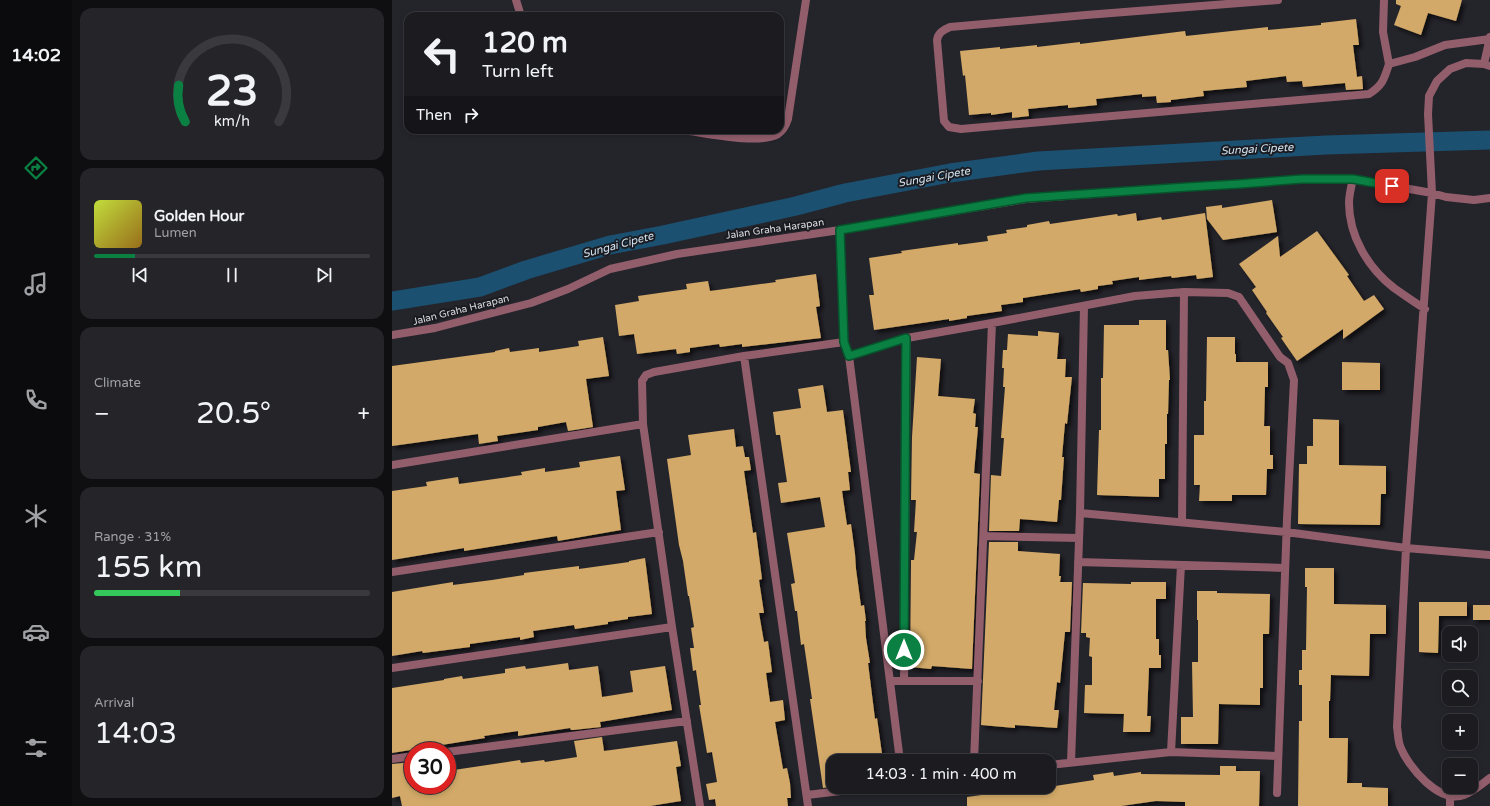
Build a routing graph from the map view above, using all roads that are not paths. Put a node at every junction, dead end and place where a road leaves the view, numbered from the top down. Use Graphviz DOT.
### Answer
graph roads {
  1 [pos="516,0"];
  2 [pos="806,0"];
  3 [pos="1278,0"];
  4 [pos="1384,0"];
  5 [pos="519,12"];
  6 [pos="1490,38"];
  7 [pos="1389,64"];
  8 [pos="1487,65"];
  9 [pos="784,128"];
  10 [pos="713,134"];
  11 [pos="777,134"];
  12 [pos="1353,179"];
  13 [pos="1432,193"];
  14 [pos="1490,198"];
  15 [pos="840,230"];
  16 [pos="1184,292"];
  17 [pos="1084,306"];
  18 [pos="1425,309"];
  19 [pos="992,323"];
  20 [pos="392,335"];
  21 [pos="906,338"];
  22 [pos="844,342"];
  23 [pos="744,356"];
  24 [pos="849,356"];
  25 [pos="643,424"];
  26 [pos="392,465"];
  27 [pos="1080,513"];
  28 [pos="1182,522"];
  29 [pos="659,532"];
  30 [pos="1286,532"];
  31 [pos="984,536"];
  32 [pos="1079,538"];
  33 [pos="1406,548"];
  34 [pos="1490,555"];
  35 [pos="1078,562"];
  36 [pos="1181,565"];
  37 [pos="1285,568"];
  38 [pos="392,572"];
  39 [pos="672,627"];
  40 [pos="392,668"];
  41 [pos="890,681"];
  42 [pos="904,681"];
  43 [pos="978,681"];
  44 [pos="687,721"];
  45 [pos="456,751"];
  46 [pos="1172,752"];
  47 [pos="899,754"];
  48 [pos="974,754"];
  49 [pos="1278,756"];
  50 [pos="404,757"];
  51 [pos="392,759"];
  52 [pos="1071,762"];
  53 [pos="1056,764"];
  54 [pos="1490,778"];
  55 [pos="826,793"];
  56 [pos="1277,793"];
  57 [pos="807,795"];
  58 [pos="1450,797"];
  59 [pos="700,806"];
  60 [pos="808,806"];
  61 [pos="1450,806"];
  1 -- 5 [label="street"];
  2 -- 9 [label="street"];
  3 -- 7 [label="street"];
  4 -- 7 [label="street"];
  6 -- 7 [label="street"];
  6 -- 8 [label="street"];
  8 -- 13 [label="street"];
  10 -- 11 [label="street"];
  12 -- 13 [label="street, Jalan Graha Harapan"];
  12 -- 15 [label="street, Jalan Graha Harapan"];
  12 -- 18 [label="street"];
  13 -- 14 [label="street, Jalan Graha Harapan"];
  13 -- 18 [label="street"];
  15 -- 20 [label="street, Jalan Graha Harapan"];
  15 -- 22 [label="street"];
  16 -- 17 [label="street"];
  16 -- 28 [label="street"];
  16 -- 30 [label="street"];
  17 -- 19 [label="street"];
  17 -- 27 [label="street"];
  18 -- 33 [label="street"];
  19 -- 21 [label="street"];
  19 -- 31 [label="street"];
  21 -- 24 [label="street"];
  21 -- 42 [label="street"];
  22 -- 23 [label="street"];
  22 -- 24 [label="street"];
  23 -- 25 [label="street"];
  23 -- 57 [label="street"];
  24 -- 41 [label="street"];
  25 -- 26 [label="street"];
  25 -- 29 [label="street"];
  27 -- 28 [label="street"];
  27 -- 32 [label="street"];
  28 -- 30 [label="street"];
  29 -- 38 [label="street"];
  29 -- 39 [label="street"];
  30 -- 33 [label="street"];
  30 -- 37 [label="street"];
  31 -- 32 [label="street"];
  31 -- 43 [label="street"];
  32 -- 35 [label="street"];
  33 -- 34 [label="street"];
  33 -- 58 [label="street"];
  35 -- 36 [label="street"];
  35 -- 52 [label="street"];
  36 -- 37 [label="street"];
  36 -- 46 [label="street"];
  37 -- 49 [label="street"];
  39 -- 40 [label="street"];
  39 -- 44 [label="street"];
  41 -- 42 [label="street"];
  41 -- 47 [label="street"];
  42 -- 43 [label="street"];
  43 -- 48 [label="street"];
  44 -- 45 [label="street"];
  44 -- 59 [label="street"];
  46 -- 49 [label="street"];
  46 -- 52 [label="street"];
  49 -- 56 [label="street"];
  50 -- 51 [label="street"];
  52 -- 53 [label="street"];
  54 -- 58 [label="street"];
  55 -- 57 [label="street"];
  57 -- 60 [label="street"];
  58 -- 61 [label="street"];
}
